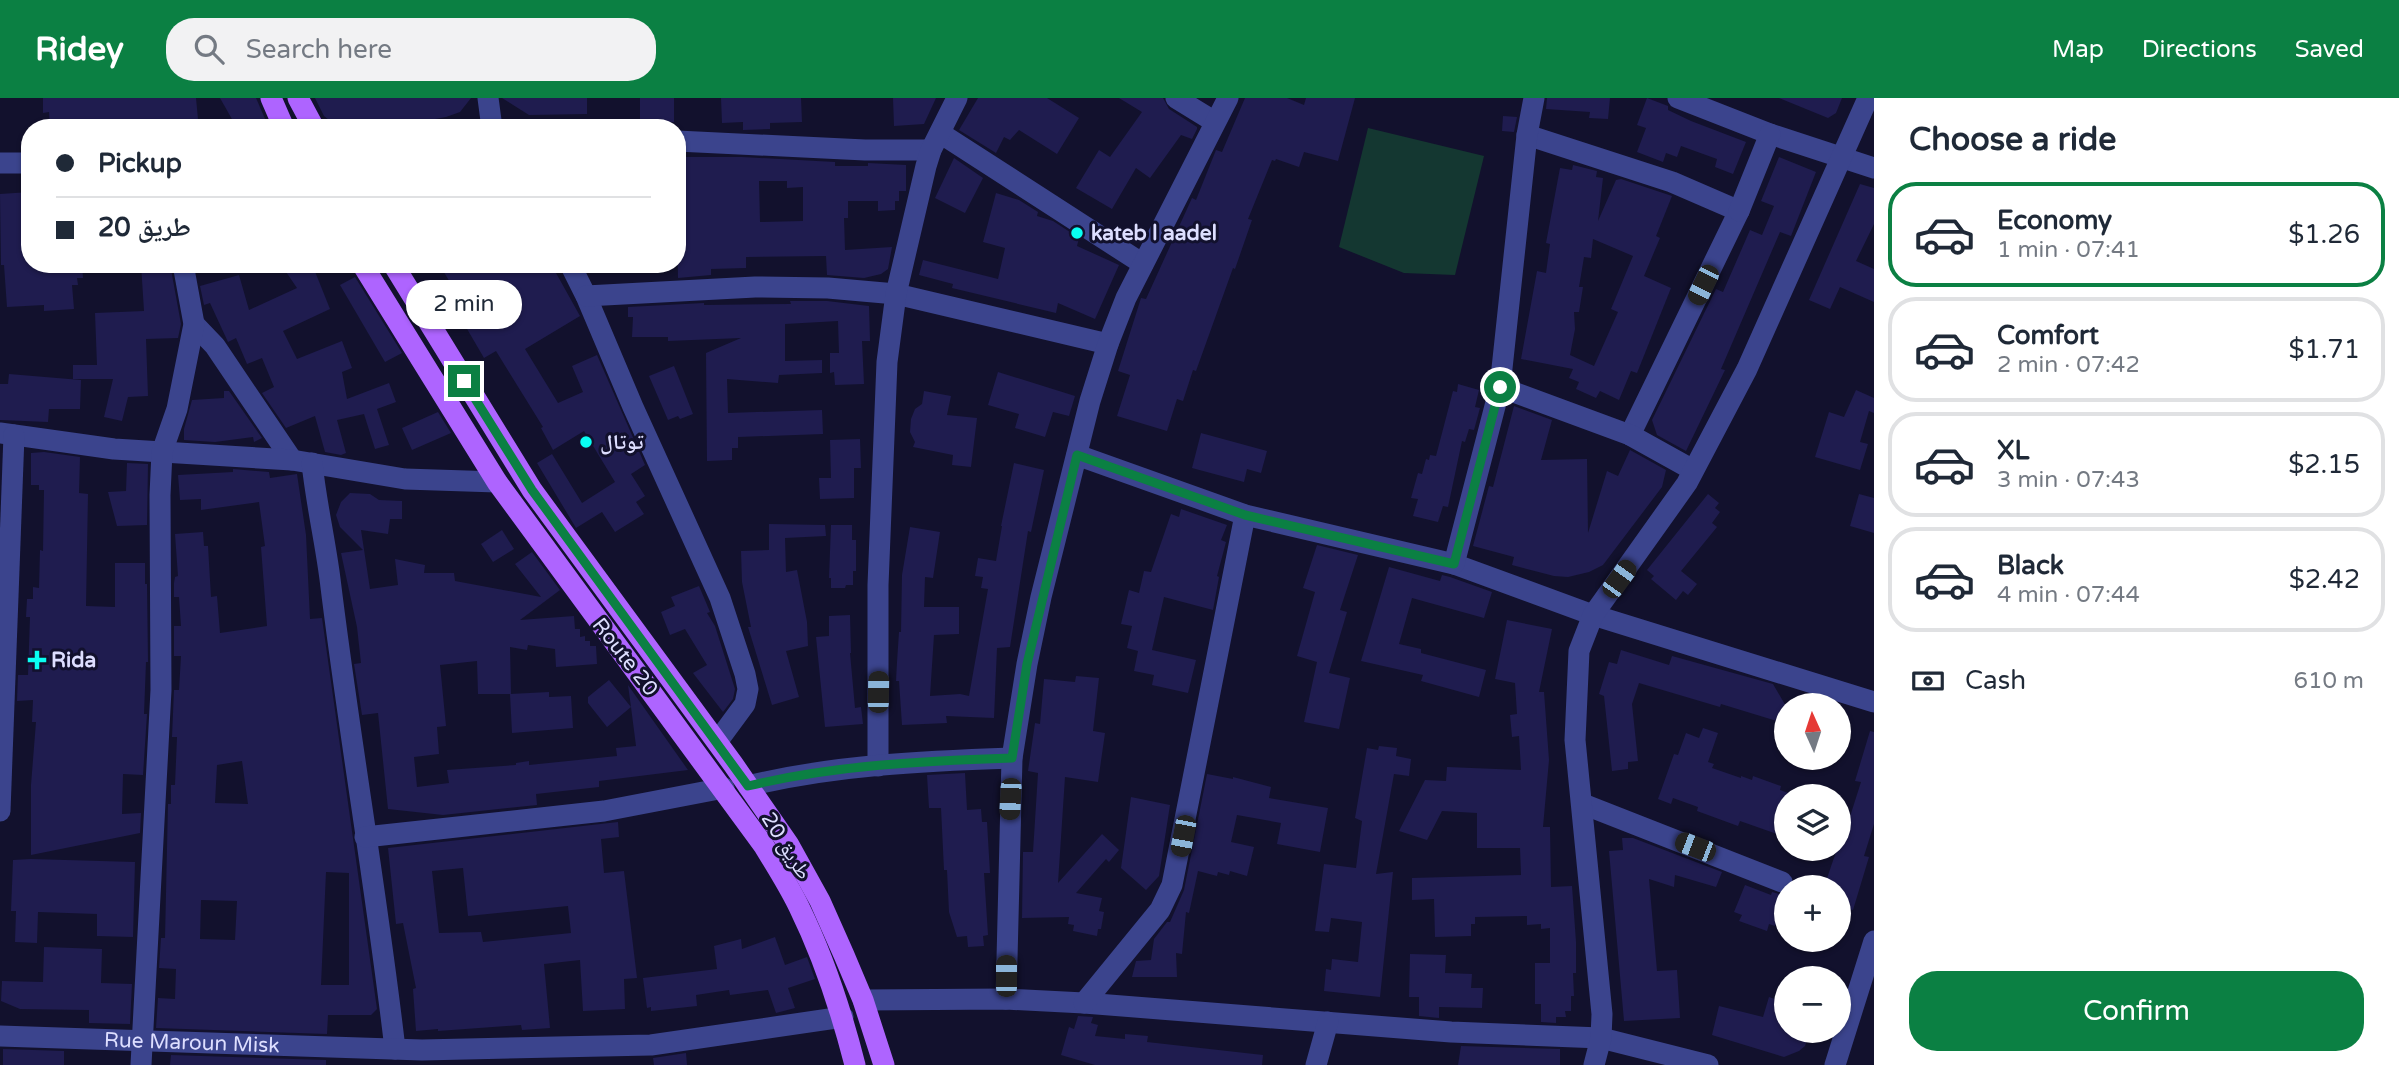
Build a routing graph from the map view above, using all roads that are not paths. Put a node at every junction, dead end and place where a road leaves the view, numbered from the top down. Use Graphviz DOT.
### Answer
graph roads {
  1 [pos="271,98"];
  2 [pos="298,98"];
  3 [pos="488,98"];
  4 [pos="957,98"];
  5 [pos="1176,98"];
  6 [pos="1228,98"];
  7 [pos="1534,98"];
  8 [pos="1678,98"];
  9 [pos="1868,98"];
  10 [pos="280,119"];
  11 [pos="309,119"];
  12 [pos="491,119"];
  13 [pos="1215,122"];
  14 [pos="1770,134"];
  15 [pos="1527,135"];
  16 [pos="686,141"];
  17 [pos="935,142"];
  18 [pos="1842,157"];
  19 [pos="0,163"];
  20 [pos="21,163"];
  21 [pos="1874,168"];
  22 [pos="1739,211"];
  23 [pos="1143,264"];
  24 [pos="185,273"];
  25 [pos="368,273"];
  26 [pos="399,273"];
  27 [pos="574,273"];
  28 [pos="896,294"];
  29 [pos="586,296"];
  30 [pos="194,324"];
  31 [pos="1108,344"];
  32 [pos="1500,387"];
  33 [pos="7,434"];
  34 [pos="1630,435"];
  35 [pos="162,452"];
  36 [pos="1077,455"];
  37 [pos="302,461"];
  38 [pos="1693,470"];
  39 [pos="497,482"];
  40 [pos="1245,515"];
  41 [pos="1454,564"];
  42 [pos="1593,615"];
  43 [pos="2,684"];
  44 [pos="1874,702"];
  45 [pos="717,742"];
  46 [pos="1012,758"];
  47 [pos="878,766"];
  48 [pos="748,786"];
  49 [pos="724,788"];
  50 [pos="1583,804"];
  51 [pos="0,811"];
  52 [pos="365,837"];
  53 [pos="1774,879"];
  54 [pos="1874,941"];
  55 [pos="1006,999"];
  56 [pos="863,1000"];
  57 [pos="1084,1003"];
  58 [pos="843,1017"];
  59 [pos="1328,1022"];
  60 [pos="0,1036"];
  61 [pos="1601,1038"];
  62 [pos="142,1042"];
  63 [pos="395,1049"];
  64 [pos="421,1058"];
  65 [pos="141,1065"];
  66 [pos="855,1065"];
  67 [pos="884,1065"];
  68 [pos="1316,1065"];
  69 [pos="1594,1065"];
  70 [pos="1708,1065"];
  71 [pos="1835,1065"];
  1 -- 10 [label="main road"];
  2 -- 11 [label="main road"];
  3 -- 12 [label="street"];
  4 -- 17 [label="street"];
  5 -- 13 [label="street"];
  6 -- 13 [label="street"];
  7 -- 15 [label="street"];
  8 -- 14 [label="street"];
  9 -- 18 [label="street"];
  13 -- 23 [label="street"];
  14 -- 18 [label="street"];
  14 -- 22 [label="street"];
  15 -- 22 [label="street"];
  15 -- 32 [label="street"];
  16 -- 17 [label="street"];
  17 -- 23 [label="street"];
  17 -- 28 [label="street"];
  18 -- 21 [label="street"];
  18 -- 38 [label="street"];
  19 -- 20 [label="street"];
  22 -- 34 [label="street"];
  23 -- 31 [label="street"];
  24 -- 30 [label="street"];
  25 -- 39 [label="main road, Route 20"];
  26 -- 45 [label="main road, طريق 20"];
  27 -- 29 [label="street"];
  28 -- 29 [label="street"];
  28 -- 31 [label="street"];
  28 -- 47 [label="street"];
  29 -- 45 [label="street"];
  30 -- 35 [label="street"];
  30 -- 37 [label="street"];
  31 -- 36 [label="street"];
  32 -- 34 [label="street"];
  32 -- 41 [label="street"];
  33 -- 35 [label="street"];
  33 -- 43 [label="street"];
  34 -- 38 [label="street"];
  35 -- 37 [label="street"];
  35 -- 62 [label="street"];
  36 -- 40 [label="street"];
  36 -- 46 [label="street"];
  37 -- 39 [label="street"];
  37 -- 52 [label="street"];
  38 -- 42 [label="street"];
  39 -- 49 [label="main road, Route 20"];
  40 -- 41 [label="street"];
  40 -- 57 [label="street"];
  41 -- 42 [label="street"];
  42 -- 44 [label="street"];
  42 -- 50 [label="street"];
  43 -- 51 [label="street"];
  45 -- 48 [label="main road, طريق 20"];
  46 -- 47 [label="street"];
  46 -- 55 [label="street"];
  47 -- 48 [label="street"];
  48 -- 56 [label="main road, طريق 20"];
  49 -- 52 [label="street"];
  49 -- 58 [label="main road, Route 20"];
  50 -- 53 [label="street"];
  50 -- 61 [label="street"];
  52 -- 63 [label="street"];
  54 -- 71 [label="street"];
  55 -- 56 [label="street"];
  55 -- 57 [label="street"];
  56 -- 67 [label="main road, طريق 20"];
  57 -- 59 [label="street"];
  58 -- 64 [label="street, Rue Maroun Misk"];
  58 -- 66 [label="main road, Route 20"];
  59 -- 61 [label="street"];
  59 -- 68 [label="street"];
  60 -- 62 [label="street, Rue Maroun Misk"];
  61 -- 69 [label="street"];
  61 -- 70 [label="street"];
  62 -- 63 [label="street, Rue Maroun Misk"];
  62 -- 65 [label="street"];
  63 -- 64 [label="street, Rue Maroun Misk"];
}
